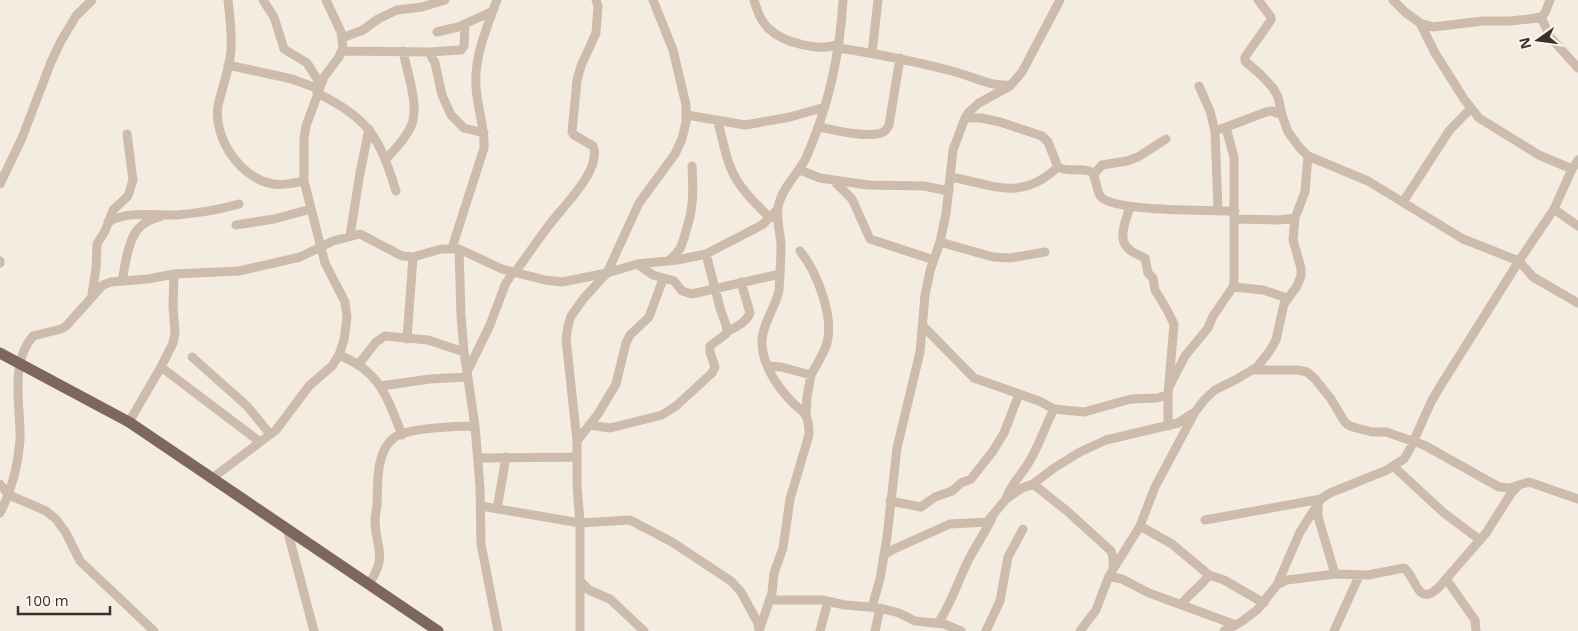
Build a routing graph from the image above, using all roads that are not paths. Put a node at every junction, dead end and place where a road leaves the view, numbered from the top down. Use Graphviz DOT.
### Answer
graph roads {
  1 [pos="92,0"];
  2 [pos="228,0"];
  3 [pos="263,0"];
  4 [pos="326,0"];
  5 [pos="497,0"];
  6 [pos="596,0"];
  7 [pos="653,0"];
  8 [pos="754,0"];
  9 [pos="843,0"];
  10 [pos="878,0"];
  11 [pos="1060,0"];
  12 [pos="1258,0"];
  13 [pos="1393,0"];
  14 [pos="1550,0"];
  15 [pos="439,1"];
  16 [pos="493,11"];
  17 [pos="1541,17"];
  18 [pos="1420,23"];
  19 [pos="466,24"];
  20 [pos="437,32"];
  21 [pos="342,38"];
  22 [pos="839,46"];
  23 [pos="342,51"];
  24 [pos="403,51"];
  25 [pos="430,52"];
  26 [pos="872,53"];
  27 [pos="900,58"];
  28 [pos="228,65"];
  29 [pos="1578,68"];
  30 [pos="1011,84"];
  31 [pos="1199,86"];
  32 [pos="319,89"];
  33 [pos="825,107"];
  34 [pos="1471,108"];
  35 [pos="687,115"];
  36 [pos="1282,115"];
  37 [pos="965,118"];
  38 [pos="717,120"];
  39 [pos="819,127"];
  40 [pos="1226,128"];
  41 [pos="369,129"];
  42 [pos="1215,131"];
  43 [pos="484,133"];
  44 [pos="127,134"];
  45 [pos="1166,139"];
  46 [pos="1308,156"];
  47 [pos="386,159"];
  48 [pos="1578,160"];
  49 [pos="692,166"];
  50 [pos="1058,167"];
  51 [pos="1572,169"];
  52 [pos="800,170"];
  53 [pos="1094,174"];
  54 [pos="950,177"];
  55 [pos="833,180"];
  56 [pos="304,181"];
  57 [pos="0,184"];
  58 [pos="396,191"];
  59 [pos="949,191"];
  60 [pos="1403,202"];
  61 [pos="239,204"];
  62 [pos="1130,207"];
  63 [pos="311,209"];
  64 [pos="1554,209"];
  65 [pos="777,210"];
  66 [pos="1218,210"];
  67 [pos="164,215"];
  68 [pos="1235,215"];
  69 [pos="770,218"];
  70 [pos="1295,218"];
  71 [pos="108,222"];
  72 [pos="236,225"];
  73 [pos="1578,226"];
  74 [pos="350,236"];
  75 [pos="940,242"];
  76 [pos="320,247"];
  77 [pos="455,248"];
  78 [pos="800,251"];
  79 [pos="1045,252"];
  80 [pos="706,254"];
  81 [pos="413,257"];
  82 [pos="934,260"];
  83 [pos="668,261"];
  84 [pos="1519,261"];
  85 [pos="637,264"];
  86 [pos="514,272"];
  87 [pos="606,273"];
  88 [pos="174,274"];
  89 [pos="780,274"];
  90 [pos="663,280"];
  91 [pos="122,281"];
  92 [pos="741,282"];
  93 [pos="1233,287"];
  94 [pos="715,288"];
  95 [pos="91,298"];
  96 [pos="1287,298"];
  97 [pos="1578,303"];
  98 [pos="923,326"];
  99 [pos="727,332"];
  100 [pos="407,339"];
  101 [pos="464,352"];
  102 [pos="0,353"];
  103 [pos="339,356"];
  104 [pos="192,357"];
  105 [pos="19,364"];
  106 [pos="358,365"];
  107 [pos="768,366"];
  108 [pos="161,368"];
  109 [pos="1254,370"];
  110 [pos="467,375"];
  111 [pos="811,375"];
  112 [pos="381,386"];
  113 [pos="1168,391"];
  114 [pos="1019,394"];
  115 [pos="1054,409"];
  116 [pos="1195,412"];
  117 [pos="806,415"];
  118 [pos="129,422"];
  119 [pos="589,425"];
  120 [pos="475,426"];
  121 [pos="1168,426"];
  122 [pos="270,434"];
  123 [pos="402,434"];
  124 [pos="577,441"];
  125 [pos="1414,441"];
  126 [pos="260,442"];
  127 [pos="506,457"];
  128 [pos="577,457"];
  129 [pos="478,458"];
  130 [pos="1393,466"];
  131 [pos="211,478"];
  132 [pos="0,484"];
  133 [pos="1033,484"];
  134 [pos="1519,485"];
  135 [pos="9,495"];
  136 [pos="1006,499"];
  137 [pos="1578,499"];
  138 [pos="890,501"];
  139 [pos="1319,501"];
  140 [pos="481,506"];
  141 [pos="497,509"];
  142 [pos="0,513"];
  143 [pos="992,518"];
  144 [pos="1205,520"];
  145 [pos="580,523"];
  146 [pos="1140,526"];
  147 [pos="287,528"];
  148 [pos="1023,529"];
  149 [pos="1480,540"];
  150 [pos="884,555"];
  151 [pos="1111,573"];
  152 [pos="1335,574"];
  153 [pos="1209,575"];
  154 [pos="1359,576"];
  155 [pos="1446,578"];
  156 [pos="580,580"];
  157 [pos="369,584"];
  158 [pos="1277,585"];
  159 [pos="770,600"];
  160 [pos="828,602"];
  161 [pos="1264,603"];
  162 [pos="1181,605"];
  163 [pos="876,608"];
  164 [pos="938,623"];
  165 [pos="1236,625"];
  166 [pos="759,630"];
  167 [pos="154,631"];
  168 [pos="314,631"];
  169 [pos="438,631"];
  170 [pos="498,631"];
  171 [pos="580,631"];
  172 [pos="644,631"];
  173 [pos="820,631"];
  174 [pos="875,631"];
  175 [pos="961,631"];
  176 [pos="986,631"];
  177 [pos="1080,631"];
  178 [pos="1224,631"];
  179 [pos="1334,631"];
  180 [pos="1476,631"];
  1 -- 57 [label="street"];
  2 -- 28 [label="street"];
  3 -- 32 [label="street"];
  4 -- 21 [label="street"];
  5 -- 16 [label="street"];
  6 -- 86 [label="street"];
  7 -- 35 [label="street"];
  8 -- 22 [label="street"];
  9 -- 22 [label="street"];
  10 -- 26 [label="street"];
  11 -- 30 [label="street"];
  12 -- 36 [label="street"];
  13 -- 18 [label="street"];
  14 -- 17 [label="street"];
  15 -- 21 [label="street"];
  16 -- 19 [label="street"];
  16 -- 43 [label="street"];
  17 -- 18 [label="street"];
  17 -- 29 [label="street"];
  18 -- 34 [label="street"];
  19 -- 20 [label="street"];
  19 -- 25 [label="street"];
  21 -- 23 [label="street"];
  22 -- 26 [label="street"];
  22 -- 33 [label="street"];
  23 -- 24 [label="street"];
  23 -- 32 [label="street"];
  24 -- 25 [label="street"];
  24 -- 47 [label="street"];
  25 -- 43 [label="street"];
  26 -- 27 [label="street"];
  27 -- 30 [label="street"];
  27 -- 39 [label="street"];
  28 -- 32 [label="street"];
  28 -- 56 [label="street"];
  30 -- 37 [label="street"];
  31 -- 42 [label="street"];
  32 -- 41 [label="street"];
  32 -- 56 [label="street"];
  33 -- 38 [label="street"];
  33 -- 39 [label="street"];
  34 -- 51 [label="street"];
  34 -- 60 [label="street"];
  35 -- 38 [label="street"];
  35 -- 87 [label="street"];
  36 -- 40 [label="street"];
  36 -- 46 [label="street"];
  37 -- 50 [label="street"];
  37 -- 54 [label="street"];
  38 -- 69 [label="street"];
  39 -- 52 [label="street"];
  40 -- 42 [label="street"];
  40 -- 68 [label="street"];
  41 -- 47 [label="street"];
  41 -- 74 [label="street"];
  42 -- 66 [label="street"];
  43 -- 77 [label="street"];
  44 -- 71 [label="street"];
  45 -- 53 [label="street"];
  46 -- 60 [label="street"];
  46 -- 70 [label="street"];
  47 -- 58 [label="street"];
  48 -- 51 [label="street"];
  49 -- 83 [label="street"];
  50 -- 53 [label="street"];
  50 -- 54 [label="street"];
  51 -- 64 [label="street"];
  52 -- 55 [label="street"];
  52 -- 65 [label="street"];
  53 -- 62 [label="street"];
  54 -- 59 [label="street"];
  55 -- 59 [label="street"];
  55 -- 82 [label="street"];
  56 -- 63 [label="street"];
  59 -- 75 [label="street"];
  60 -- 84 [label="street"];
  61 -- 67 [label="street"];
  62 -- 66 [label="street"];
  62 -- 113 [label="street"];
  63 -- 72 [label="street"];
  63 -- 76 [label="street"];
  64 -- 73 [label="street"];
  64 -- 84 [label="street"];
  65 -- 69 [label="street"];
  65 -- 89 [label="street"];
  66 -- 68 [label="street"];
  67 -- 71 [label="street"];
  67 -- 91 [label="street"];
  68 -- 70 [label="street"];
  68 -- 93 [label="street"];
  69 -- 80 [label="street"];
  70 -- 96 [label="street"];
  71 -- 95 [label="street"];
  74 -- 76 [label="street"];
  74 -- 81 [label="street"];
  75 -- 79 [label="street"];
  75 -- 82 [label="street"];
  76 -- 88 [label="street"];
  76 -- 103 [label="street"];
  77 -- 81 [label="street"];
  77 -- 86 [label="street"];
  77 -- 101 [label="street"];
  78 -- 111 [label="street"];
  80 -- 83 [label="street"];
  80 -- 94 [label="street"];
  81 -- 100 [label="street"];
  82 -- 98 [label="street"];
  83 -- 85 [label="street"];
  84 -- 97 [label="street"];
  84 -- 125 [label="street"];
  85 -- 87 [label="street"];
  85 -- 90 [label="street"];
  86 -- 87 [label="street"];
  86 -- 110 [label="street"];
  87 -- 124 [label="street"];
  88 -- 91 [label="street"];
  88 -- 108 [label="street"];
  89 -- 92 [label="street"];
  89 -- 107 [label="street"];
  90 -- 94 [label="street"];
  90 -- 119 [label="street"];
  91 -- 95 [label="street"];
  92 -- 94 [label="street"];
  92 -- 99 [label="street"];
  93 -- 96 [label="street"];
  93 -- 113 [label="street"];
  94 -- 99 [label="street"];
  95 -- 105 [label="street"];
  96 -- 109 [label="street"];
  98 -- 114 [label="street"];
  98 -- 138 [label="street"];
  99 -- 119 [label="street"];
  100 -- 101 [label="street"];
  100 -- 106 [label="street"];
  101 -- 110 [label="street"];
  102 -- 105 [label="main road"];
  103 -- 106 [label="street"];
  103 -- 122 [label="street"];
  104 -- 122 [label="street"];
  105 -- 118 [label="main road"];
  105 -- 135 [label="street"];
  106 -- 112 [label="street"];
  107 -- 111 [label="street"];
  107 -- 117 [label="street"];
  108 -- 118 [label="street"];
  108 -- 126 [label="street"];
  109 -- 116 [label="street"];
  109 -- 125 [label="street"];
  110 -- 112 [label="street"];
  110 -- 120 [label="street"];
  111 -- 117 [label="street"];
  112 -- 123 [label="street"];
  113 -- 115 [label="street"];
  113 -- 121 [label="street"];
  114 -- 115 [label="street"];
  114 -- 138 [label="street"];
  115 -- 136 [label="street"];
  116 -- 121 [label="street"];
  116 -- 146 [label="street"];
  117 -- 159 [label="street"];
  118 -- 131 [label="main road"];
  119 -- 124 [label="street"];
  120 -- 123 [label="street"];
  120 -- 129 [label="street"];
  121 -- 133 [label="street"];
  122 -- 126 [label="street"];
  123 -- 157 [label="street"];
  124 -- 128 [label="street"];
  125 -- 130 [label="street"];
  125 -- 134 [label="street"];
  126 -- 131 [label="street"];
  127 -- 128 [label="street"];
  127 -- 129 [label="street"];
  127 -- 141 [label="street"];
  128 -- 145 [label="street"];
  129 -- 140 [label="street"];
  130 -- 139 [label="street"];
  130 -- 149 [label="street"];
  131 -- 147 [label="main road"];
  132 -- 135 [label="street"];
  133 -- 136 [label="street"];
  133 -- 151 [label="street"];
  134 -- 137 [label="street"];
  134 -- 149 [label="street"];
  135 -- 142 [label="street"];
  135 -- 167 [label="street"];
  136 -- 143 [label="street"];
  138 -- 150 [label="street"];
  139 -- 144 [label="street"];
  139 -- 152 [label="street"];
  139 -- 158 [label="street"];
  140 -- 141 [label="street"];
  140 -- 170 [label="street"];
  141 -- 145 [label="street"];
  143 -- 150 [label="street"];
  143 -- 164 [label="street"];
  145 -- 156 [label="street"];
  145 -- 166 [label="street"];
  146 -- 151 [label="street"];
  146 -- 153 [label="street"];
  147 -- 157 [label="main road"];
  147 -- 168 [label="street"];
  148 -- 176 [label="street"];
  149 -- 155 [label="street"];
  150 -- 163 [label="street"];
  151 -- 162 [label="street"];
  151 -- 177 [label="street"];
  152 -- 154 [label="street"];
  152 -- 158 [label="street"];
  153 -- 161 [label="street"];
  153 -- 162 [label="street"];
  154 -- 155 [label="street"];
  154 -- 179 [label="street"];
  155 -- 180 [label="street"];
  156 -- 171 [label="street"];
  156 -- 172 [label="street"];
  157 -- 169 [label="main road"];
  158 -- 161 [label="street"];
  159 -- 160 [label="street"];
  159 -- 166 [label="street"];
  160 -- 163 [label="street"];
  160 -- 173 [label="street"];
  161 -- 165 [label="street"];
  162 -- 165 [label="street"];
  163 -- 164 [label="street"];
  163 -- 174 [label="street"];
  164 -- 175 [label="street"];
  165 -- 178 [label="street"];
}
